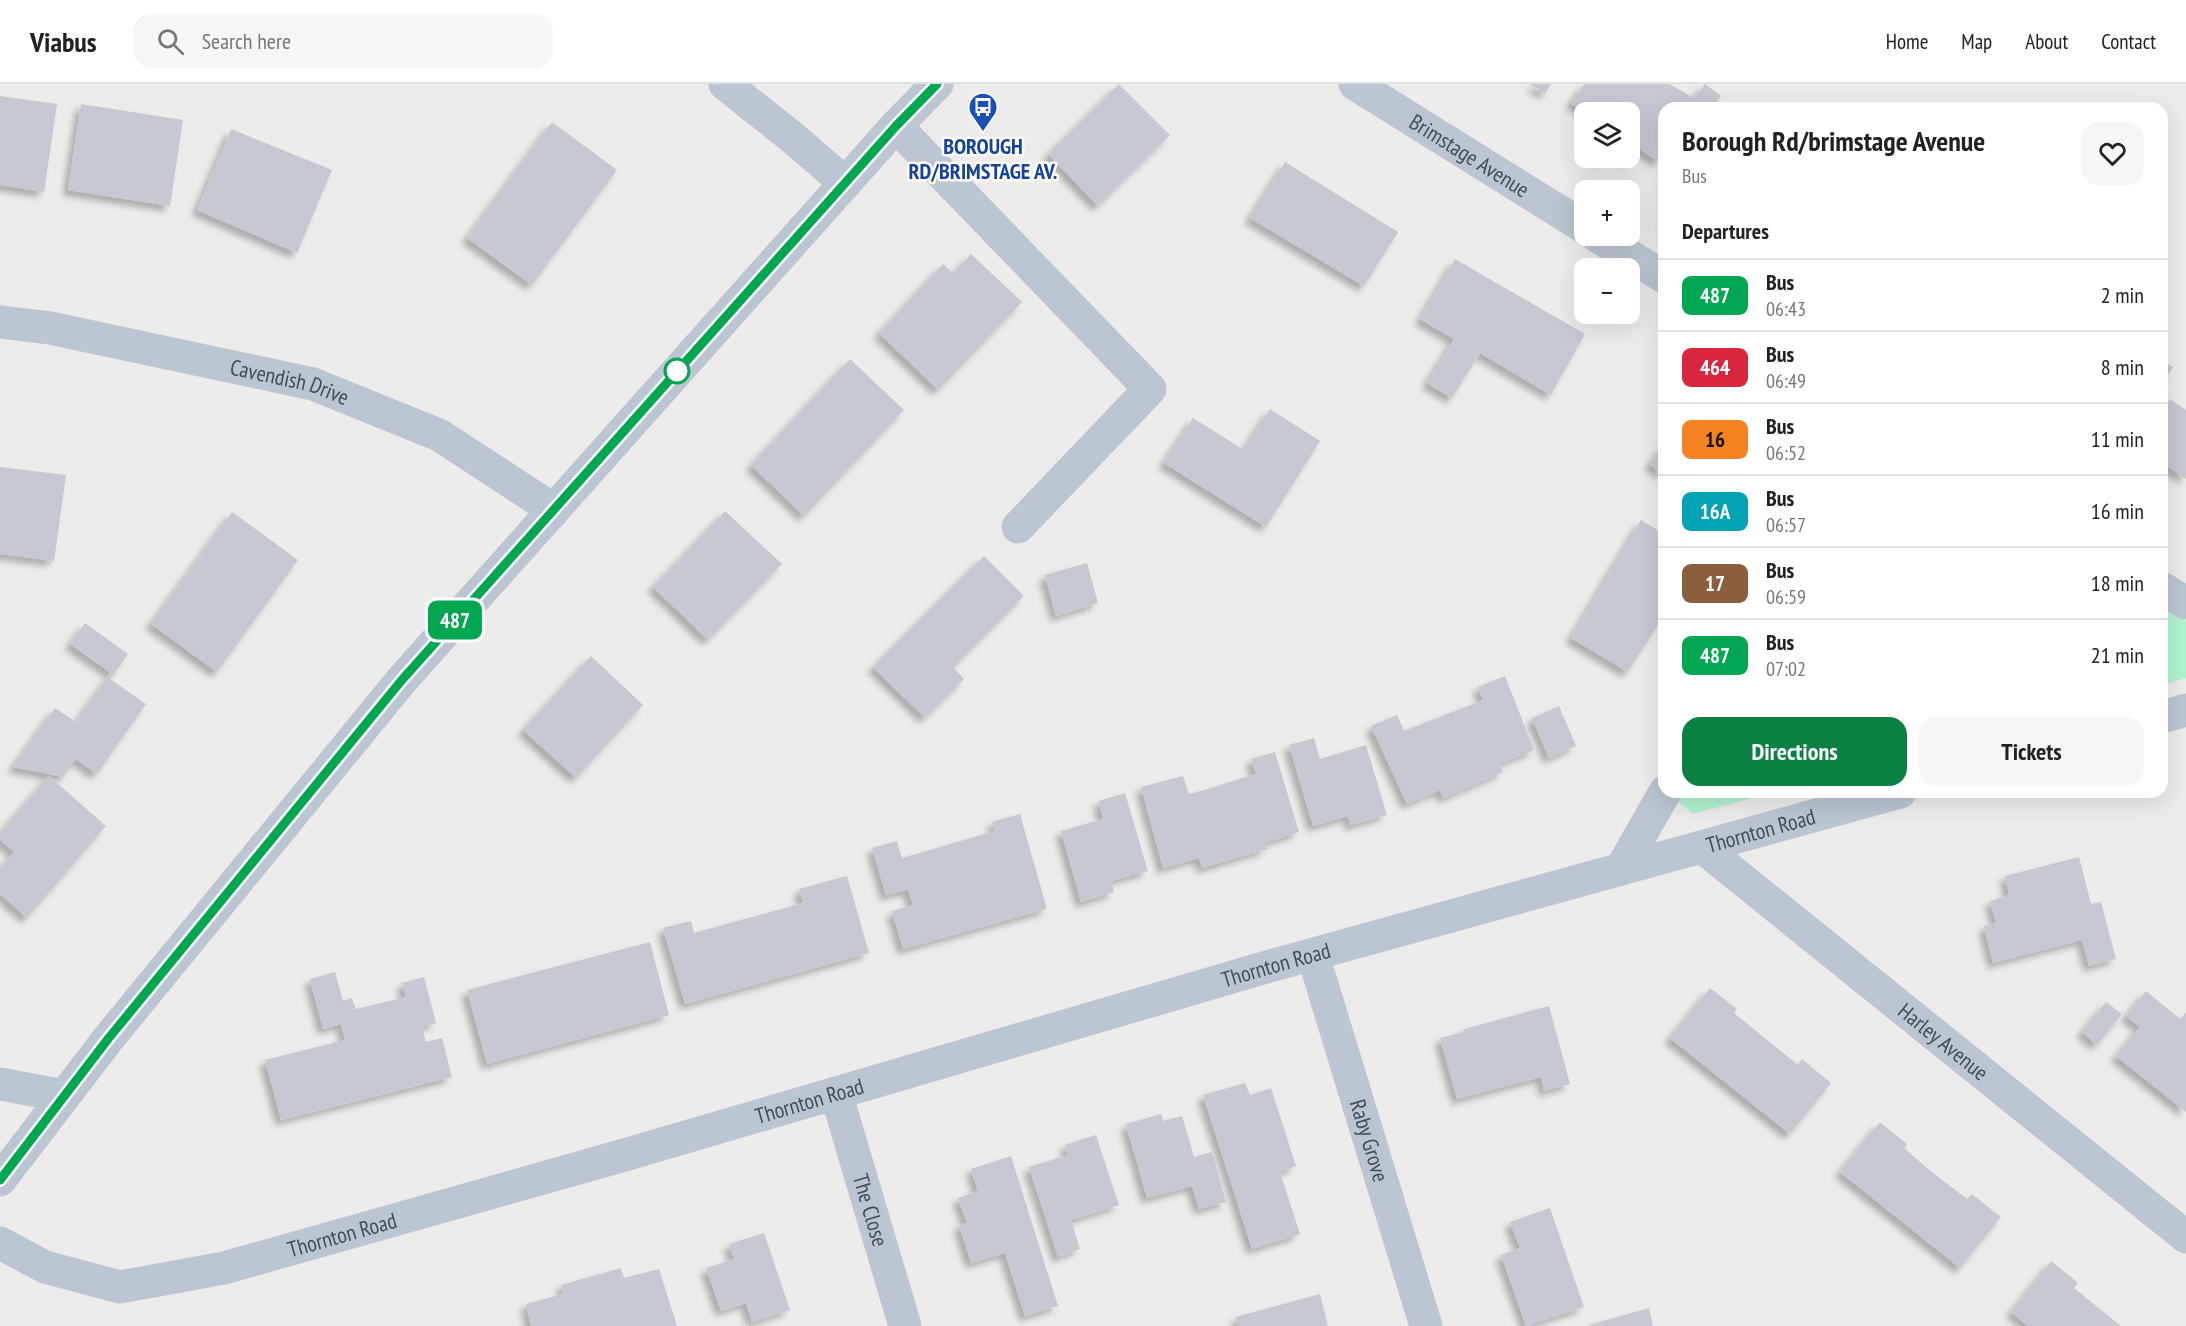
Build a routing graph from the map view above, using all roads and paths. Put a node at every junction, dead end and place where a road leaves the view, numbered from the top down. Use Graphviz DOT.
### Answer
graph roads {
  1 [pos="725,84"];
  2 [pos="938,84"];
  3 [pos="1355,84"];
  4 [pos="896,126"];
  5 [pos="845,183"];
  6 [pos="1574,221"];
  7 [pos="1614,246"];
  8 [pos="1658,273"];
  9 [pos="0,322"];
  10 [pos="554,510"];
  11 [pos="1018,527"];
  12 [pos="2168,592"];
  13 [pos="2186,603"];
  14 [pos="2186,710"];
  15 [pos="2168,715"];
  16 [pos="1662,798"];
  17 [pos="1878,798"];
  18 [pos="1702,847"];
  19 [pos="1621,870"];
  20 [pos="1313,955"];
  21 [pos="0,1084"];
  22 [pos="836,1093"];
  23 [pos="64,1096"];
  24 [pos="0,1180"];
  25 [pos="2186,1237"];
  26 [pos="0,1243"];
  27 [pos="905,1326"];
  28 [pos="1426,1326"];
  1 -- 5 [label="street"];
  2 -- 4 [label="street"];
  3 -- 6 [label="street, Brimstage Avenue"];
  4 -- 5 [label="street"];
  4 -- 11 [label="street"];
  5 -- 10 [label="street"];
  7 -- 8 [label="street"];
  9 -- 10 [label="street, Cavendish Drive"];
  10 -- 23 [label="street"];
  12 -- 13 [label="street"];
  14 -- 15 [label="street"];
  16 -- 19 [label="street"];
  17 -- 18 [label="street, Thornton Road"];
  18 -- 19 [label="street, Thornton Road"];
  18 -- 25 [label="street, Harley Avenue"];
  19 -- 20 [label="street, Thornton Road"];
  20 -- 22 [label="street, Thornton Road"];
  20 -- 28 [label="street, Raby Grove"];
  21 -- 23 [label="street"];
  22 -- 26 [label="street, Thornton Road"];
  22 -- 27 [label="street, The Close"];
  23 -- 24 [label="street"];
}
